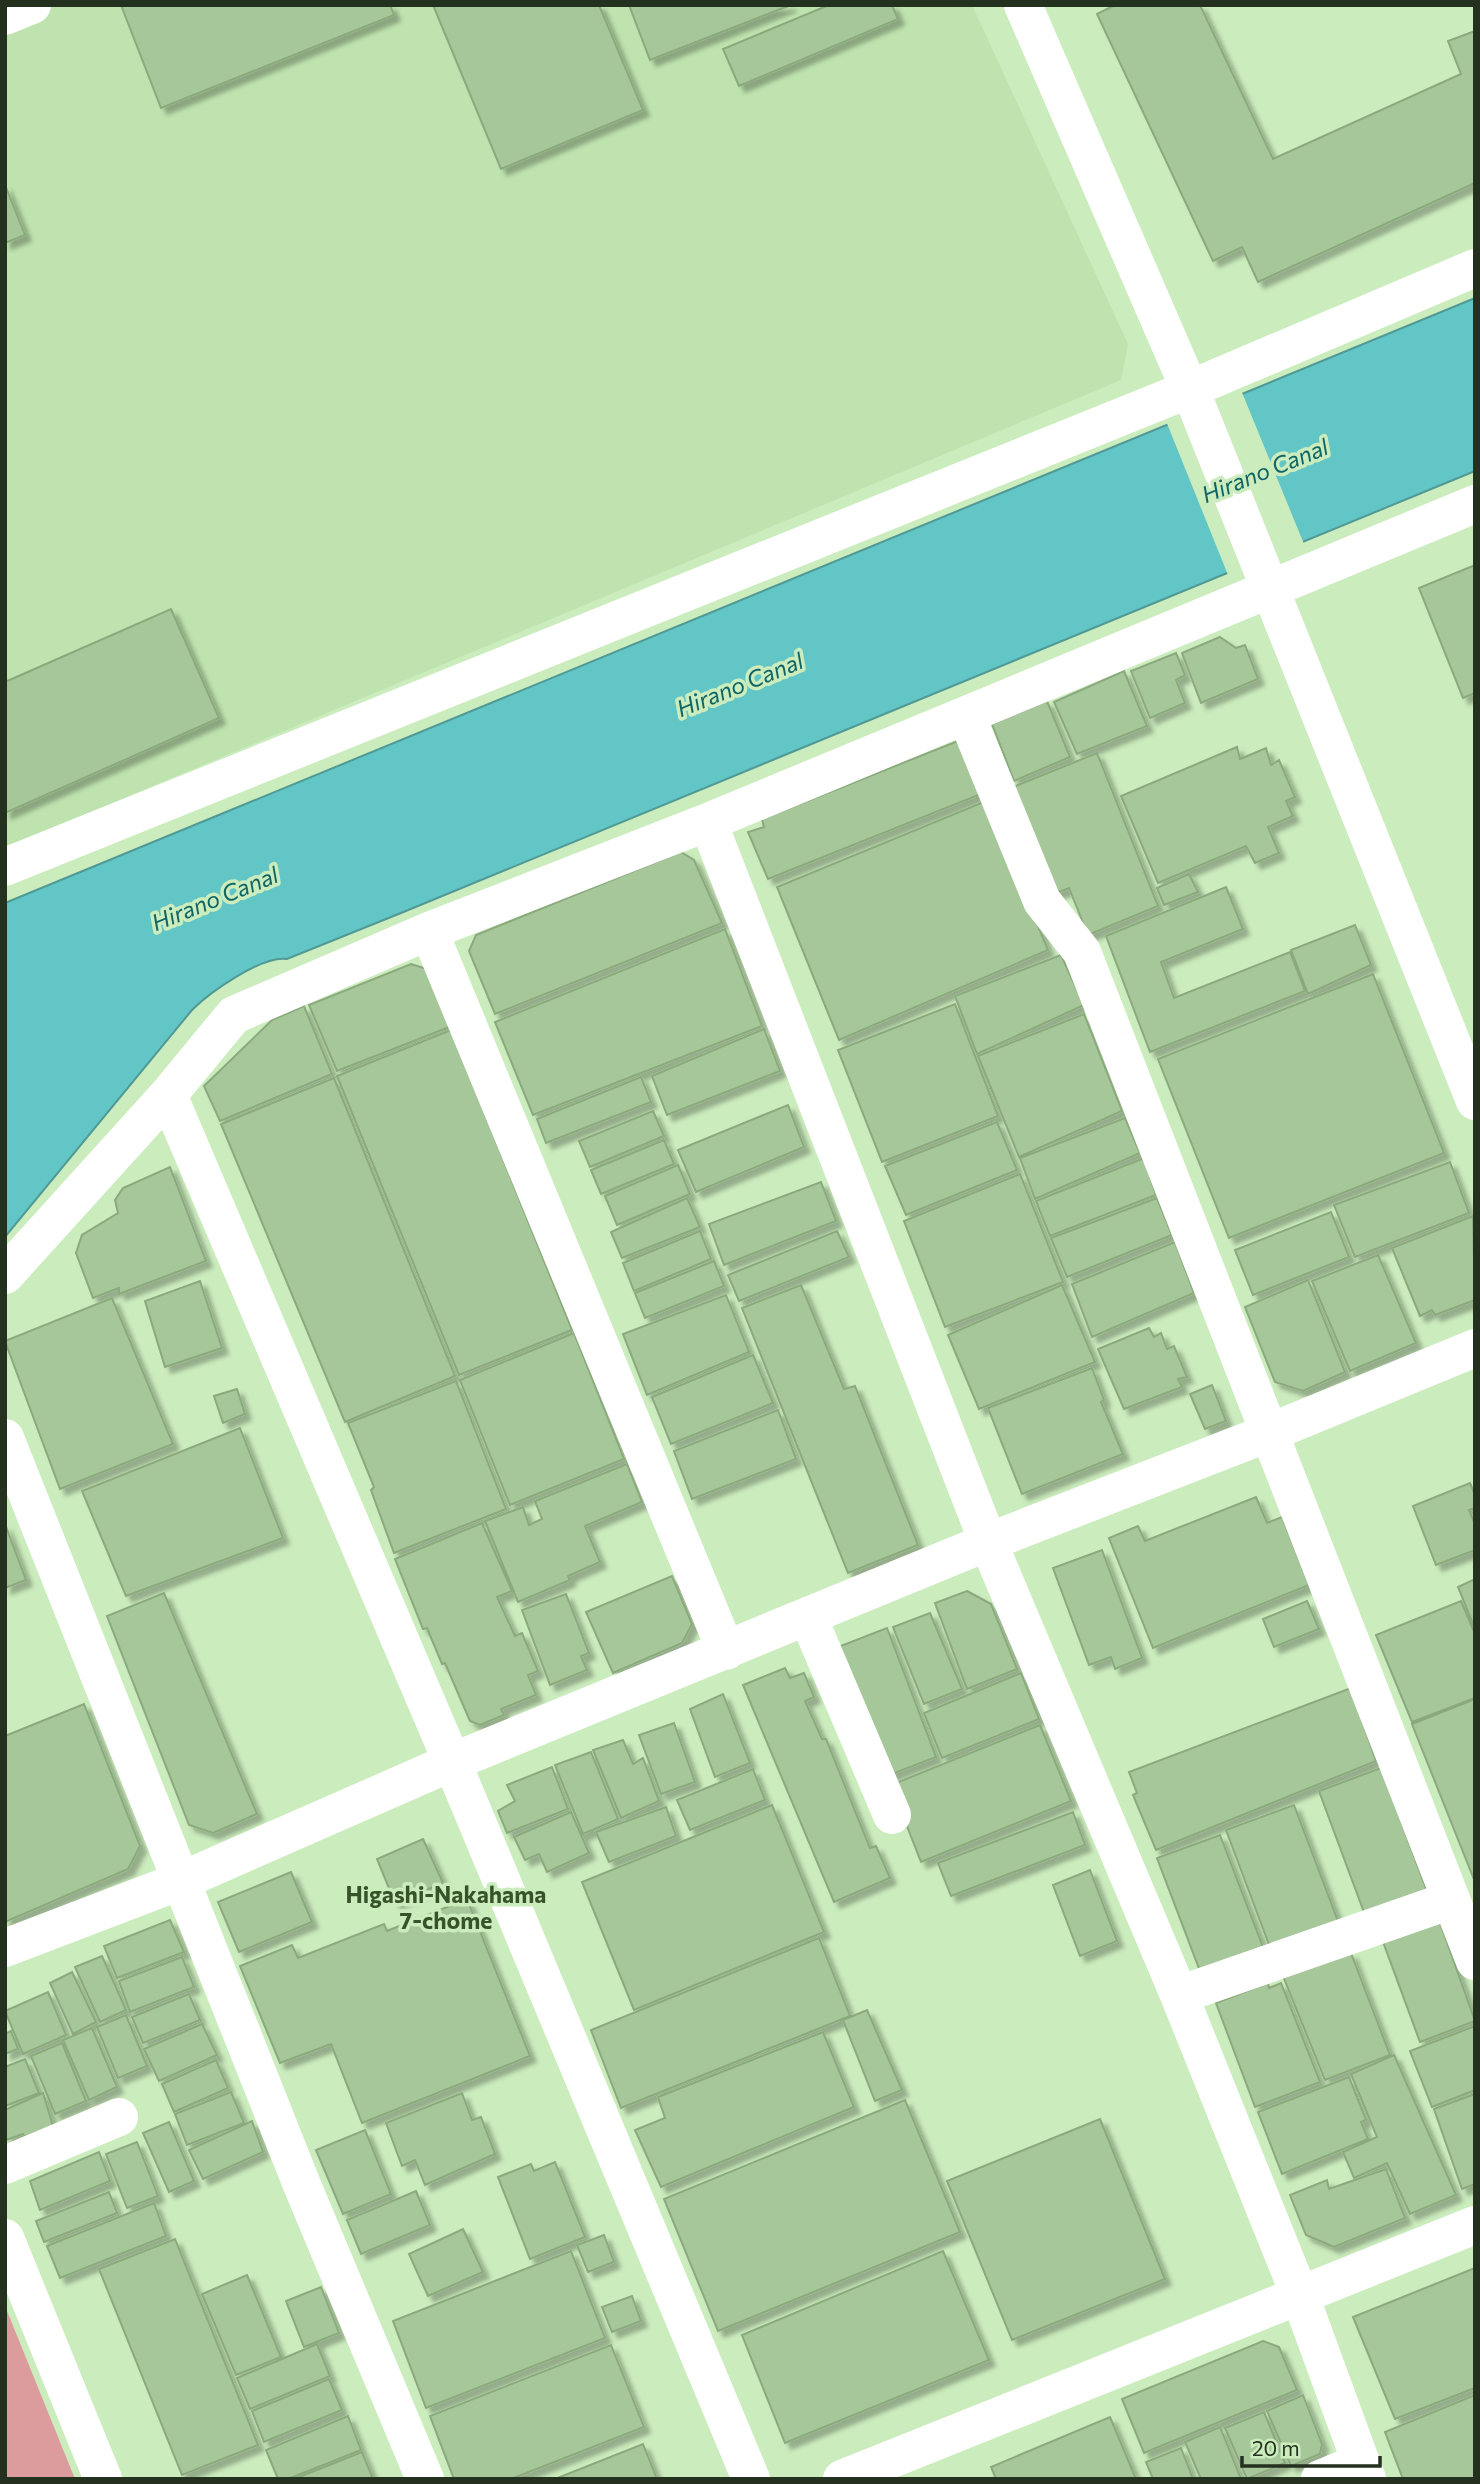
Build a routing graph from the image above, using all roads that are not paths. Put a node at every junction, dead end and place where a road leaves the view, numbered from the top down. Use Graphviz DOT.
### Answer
graph roads {
  1 [pos="32,5"];
  2 [pos="1023,5"];
  3 [pos="5,16"];
  4 [pos="1475,268"];
  5 [pos="1193,397"];
  6 [pos="1475,504"];
  7 [pos="1266,578"];
  8 [pos="966,715"];
  9 [pos="708,822"];
  10 [pos="5,867"];
  11 [pos="429,931"];
  12 [pos="169,1095"];
  13 [pos="1475,1101"];
  14 [pos="5,1275"];
  15 [pos="1475,1348"];
  16 [pos="1271,1432"];
  17 [pos="5,1438"];
  18 [pos="988,1542"];
  19 [pos="808,1617"];
  20 [pos="726,1651"];
  21 [pos="452,1762"];
  22 [pos="892,1815"];
  23 [pos="183,1880"];
  24 [pos="1451,1900"];
  25 [pos="5,1948"];
  26 [pos="1475,1961"];
  27 [pos="1178,1995"];
  28 [pos="119,2117"];
  29 [pos="5,2165"];
  30 [pos="1475,2225"];
  31 [pos="5,2238"];
  32 [pos="1300,2296"];
  33 [pos="1364,2470"];
  34 [pos="103,2479"];
  35 [pos="425,2479"];
  36 [pos="751,2479"];
  37 [pos="842,2479"];
  38 [pos="1320,2479"];
  1 -- 3 [label="street"];
  2 -- 5 [label="street"];
  4 -- 5 [label="street"];
  5 -- 7 [label="street"];
  5 -- 10 [label="street"];
  6 -- 7 [label="street"];
  7 -- 8 [label="street"];
  7 -- 13 [label="street"];
  8 -- 9 [label="street"];
  8 -- 16 [label="street"];
  9 -- 11 [label="street"];
  9 -- 18 [label="street"];
  11 -- 12 [label="street"];
  11 -- 20 [label="street"];
  12 -- 14 [label="street"];
  12 -- 21 [label="street"];
  15 -- 16 [label="street"];
  16 -- 18 [label="street"];
  16 -- 24 [label="street"];
  17 -- 23 [label="street"];
  18 -- 19 [label="street"];
  18 -- 27 [label="street"];
  19 -- 20 [label="street"];
  19 -- 22 [label="street"];
  20 -- 21 [label="street"];
  21 -- 23 [label="street"];
  21 -- 36 [label="street"];
  23 -- 25 [label="street"];
  23 -- 35 [label="street"];
  24 -- 26 [label="street"];
  24 -- 27 [label="street"];
  27 -- 32 [label="street"];
  28 -- 29 [label="street"];
  30 -- 32 [label="street"];
  31 -- 34 [label="street"];
  32 -- 33 [label="street"];
  32 -- 37 [label="street"];
  33 -- 38 [label="street"];
}
